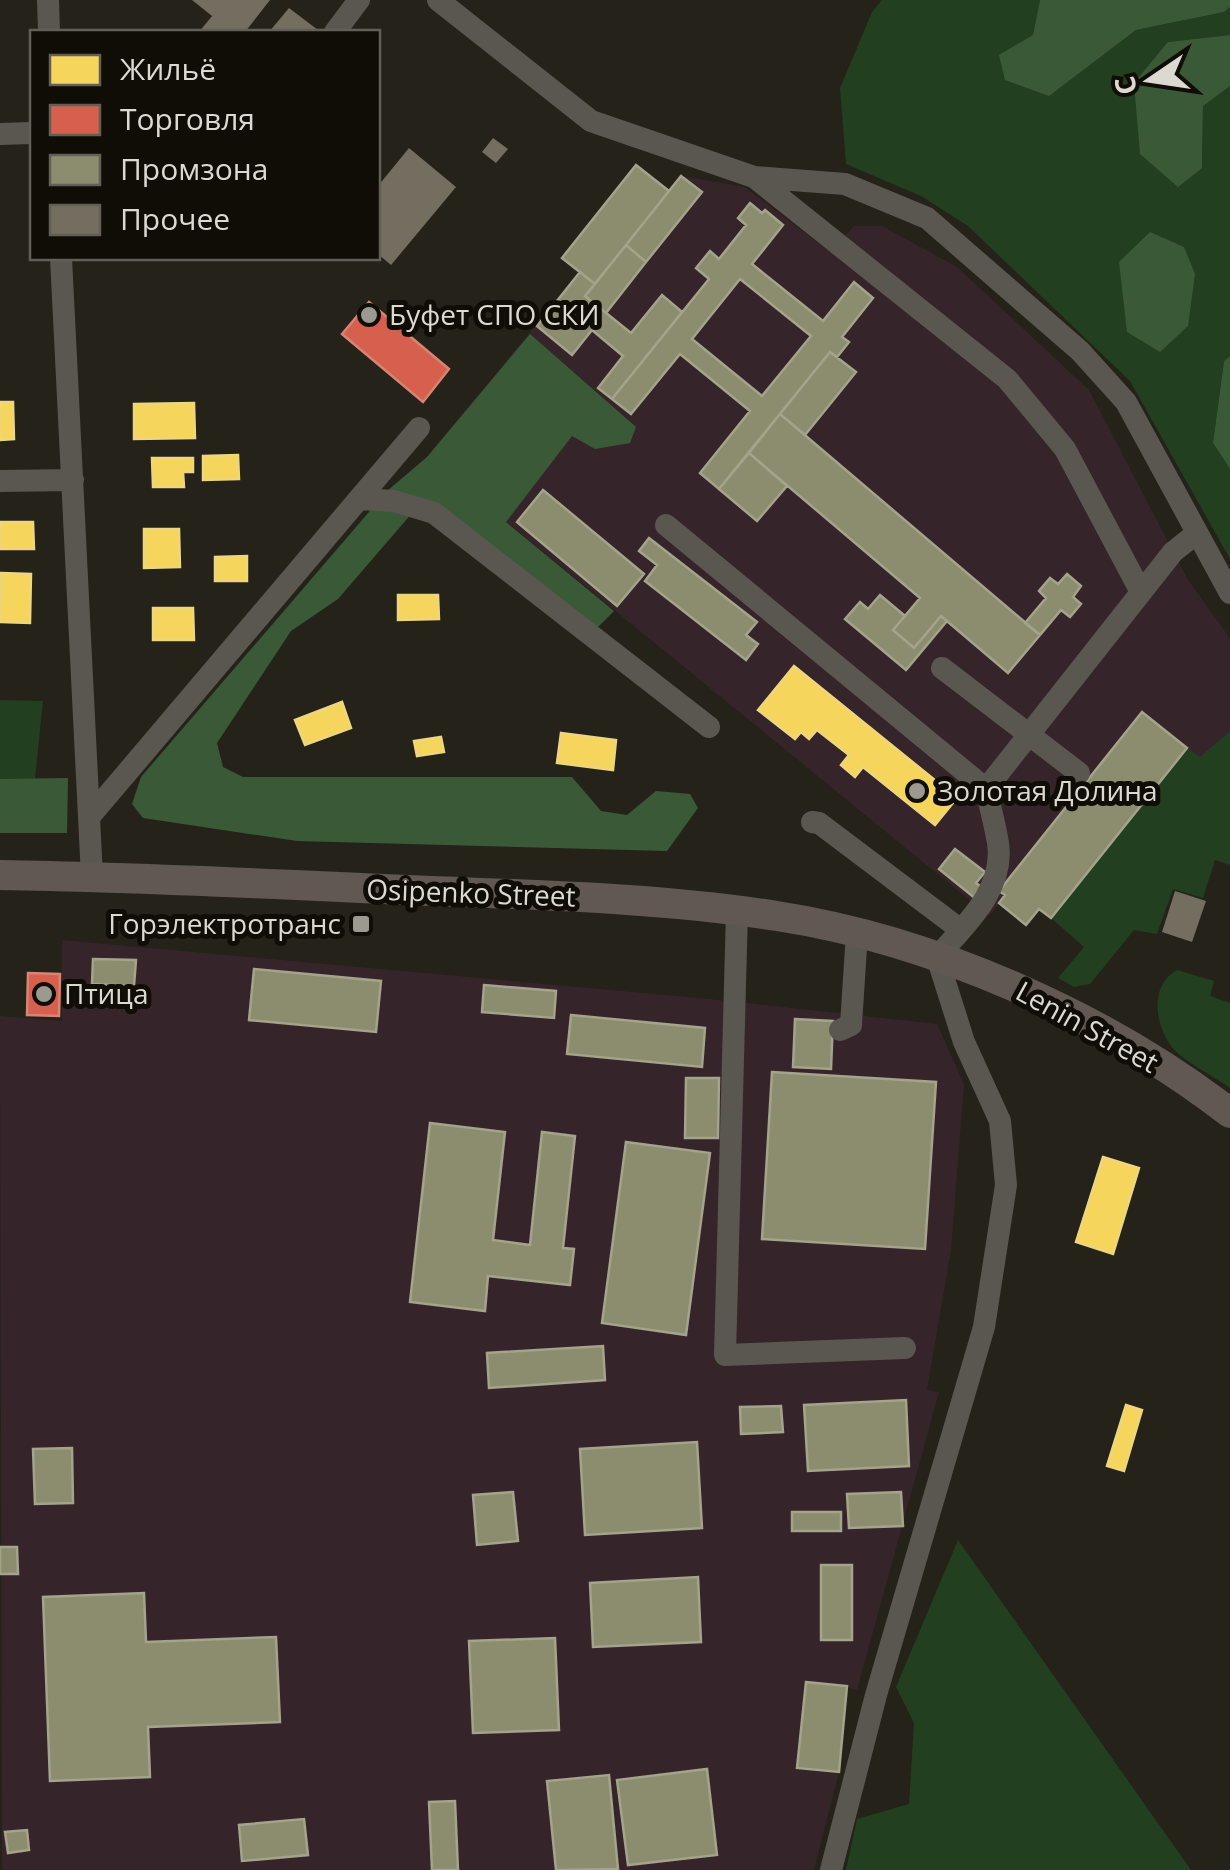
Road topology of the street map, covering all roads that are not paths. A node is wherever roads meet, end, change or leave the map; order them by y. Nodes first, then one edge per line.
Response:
1 (48, 0) edge
2 (359, 0) edge
3 (438, 0) edge
4 (49, 30) edge
5 (336, 30) edge
6 (30, 133) edge
7 (0, 134) edge
8 (754, 177) junction
9 (61, 260) edge
10 (419, 428) dead end
11 (0, 480) edge
12 (73, 480) junction
13 (359, 499) junction
14 (666, 525) dead end
15 (1197, 533) junction
16 (1141, 592) junction
17 (1230, 593) edge
18 (942, 668) dead end
19 (709, 727) dead end
20 (1028, 734) junction
21 (1079, 773) dead end
22 (986, 789) junction
23 (91, 815) junction
24 (812, 822) dead end
25 (0, 875) edge
26 (92, 876) junction
27 (738, 911) junction
28 (961, 930) junction
29 (857, 932) junction
30 (937, 957) junction
31 (840, 1030) dead end
32 (1230, 1112) edge
33 (904, 1348) dead end
34 (831, 1870) edge

1 - 4 street
2 - 5 street
3 - 8 street
6 - 7 street
8 - 15 street
8 - 16 street
9 - 12 street
10 - 13 street
11 - 12 street
12 - 23 street
13 - 19 street
13 - 23 street
14 - 22 street
15 - 16 street
15 - 17 street
16 - 20 street
18 - 20 street
20 - 21 street
20 - 22 street
22 - 28 street
23 - 26 street
24 - 28 street
25 - 26 main road, Osipenko Street
26 - 27 main road, Osipenko Street
27 - 29 main road, Osipenko Street
27 - 33 street
28 - 30 street
29 - 30 main road, Osipenko Street
29 - 31 street
30 - 32 main road, Lenin Street
30 - 34 street

